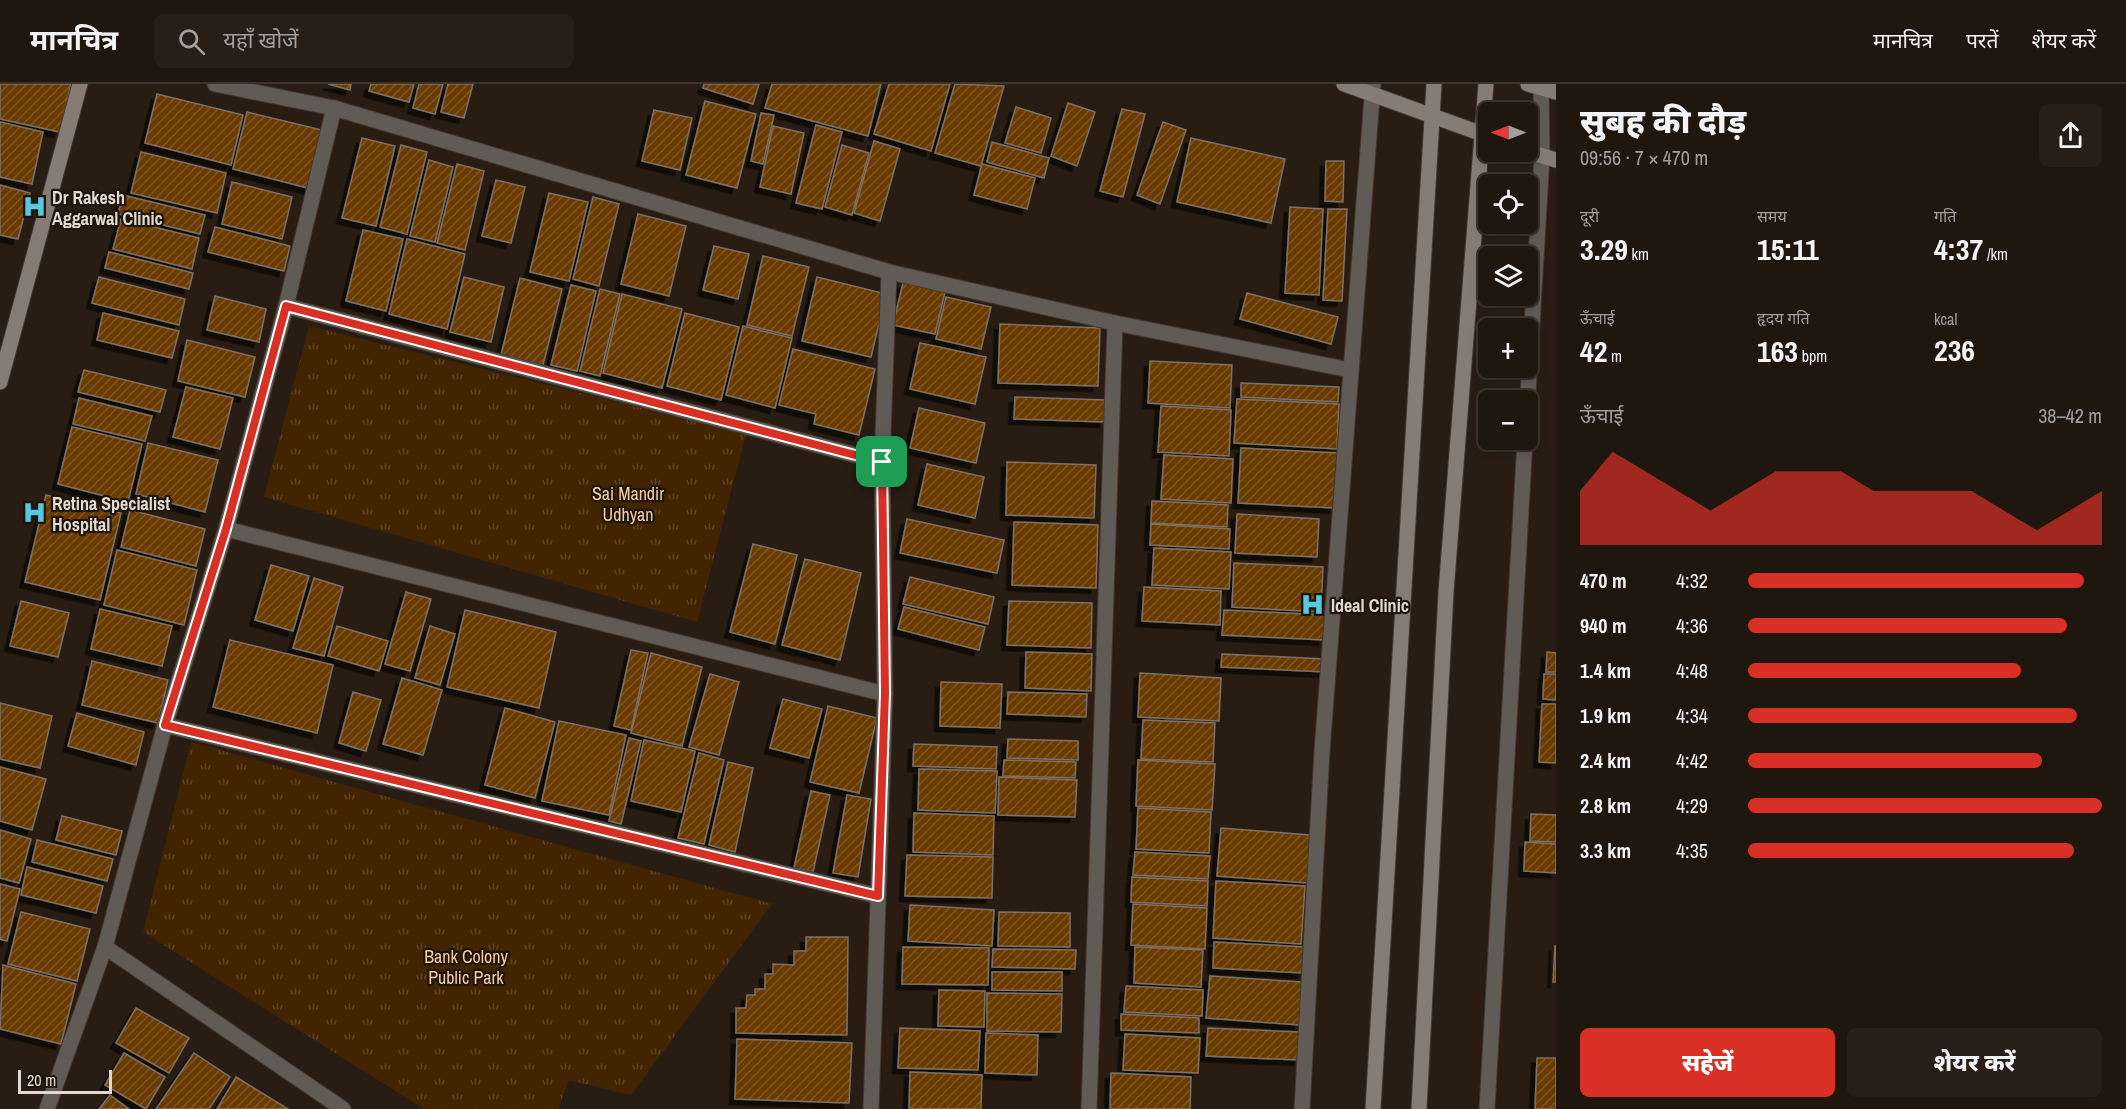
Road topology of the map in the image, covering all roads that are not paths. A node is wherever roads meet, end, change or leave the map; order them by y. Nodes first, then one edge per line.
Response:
1 (80, 84) edge
2 (215, 84) edge
3 (1344, 84) edge
4 (1434, 84) edge
5 (1486, 84) edge
6 (1542, 87) edge
7 (1373, 88) edge
8 (1486, 102) edge
9 (334, 108) junction
10 (1433, 116) junction
11 (1478, 132) edge
12 (1542, 156) edge
13 (1483, 162) edge
14 (889, 272) junction
15 (286, 306) junction
16 (1116, 323) junction
17 (1350, 370) junction
18 (0, 382) edge
19 (1528, 390) edge
20 (1524, 450) edge
21 (882, 462) junction
22 (226, 529) junction
23 (885, 693) junction
24 (165, 725) junction
25 (878, 896) junction
26 (105, 947) junction
27 (47, 1109) edge
28 (343, 1109) edge
29 (871, 1109) edge
30 (1089, 1109) edge
31 (1302, 1109) edge
32 (1373, 1109) edge
33 (1419, 1109) edge
34 (1487, 1109) edge

1 - 18 street
2 - 9 street
3 - 7 street
4 - 10 street
5 - 8 street
6 - 12 street
7 - 10 street
7 - 17 street
9 - 14 street
9 - 15 street
10 - 11 street
10 - 32 street
12 - 19 street
13 - 33 street
14 - 16 street
14 - 21 street
15 - 21 street
15 - 22 street
16 - 17 street
16 - 30 street
17 - 31 street
20 - 34 street
21 - 23 street
22 - 23 street
22 - 24 street
23 - 25 street
24 - 25 street
24 - 26 street
25 - 29 street
26 - 27 street
26 - 28 street

